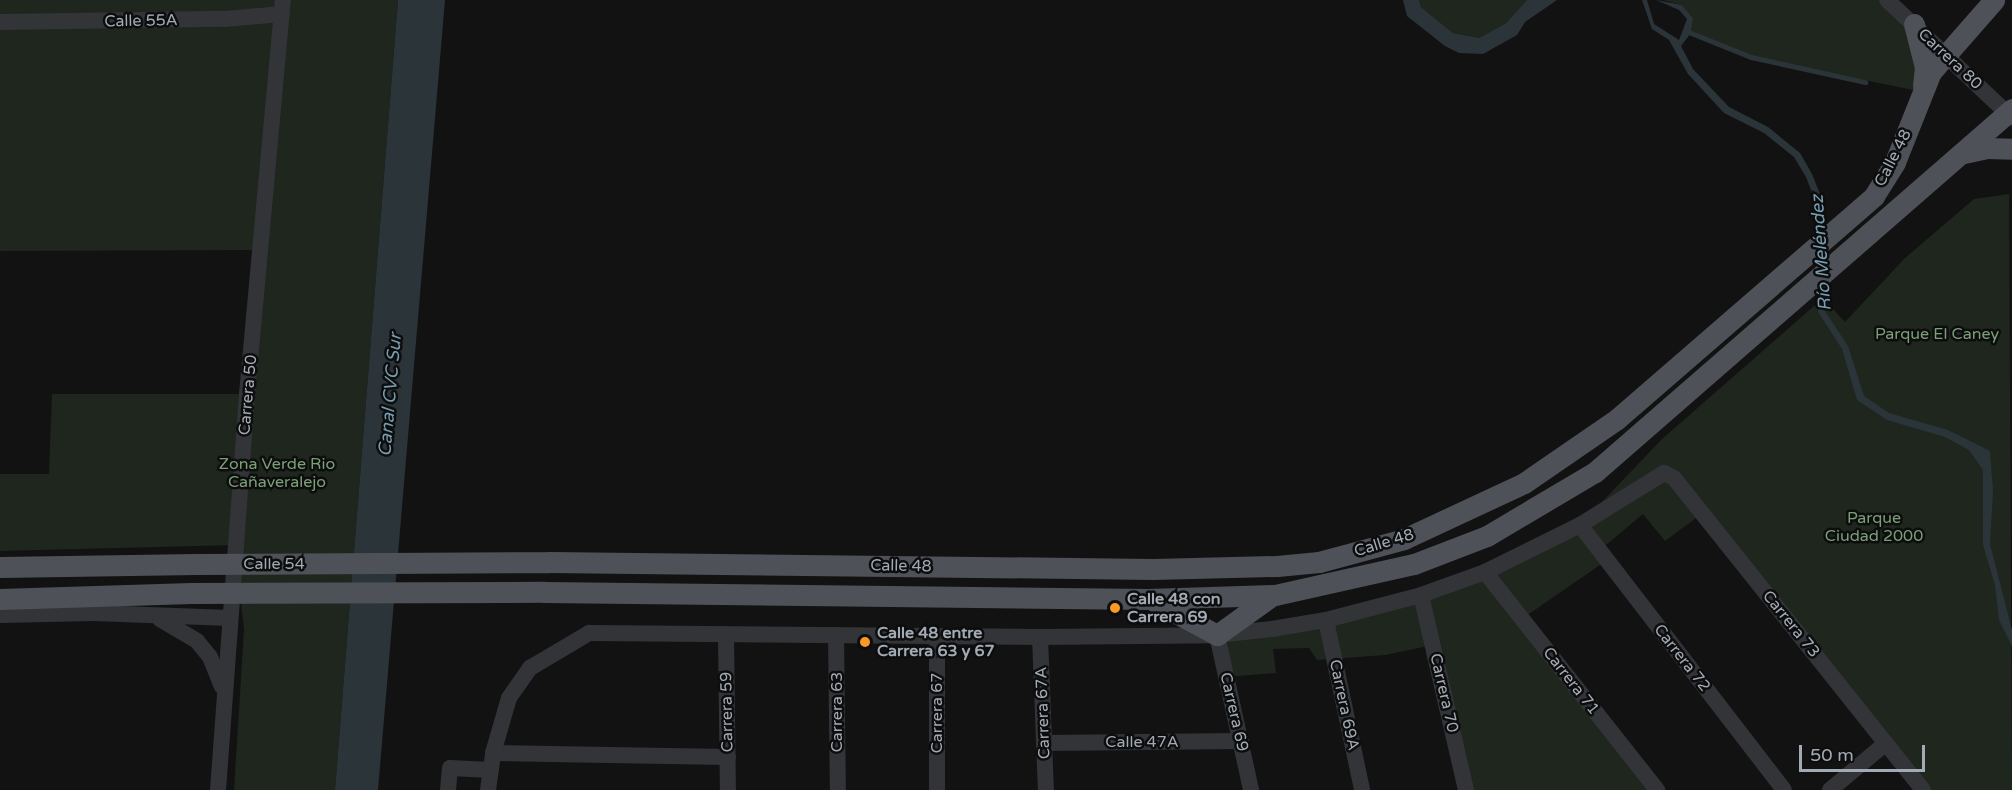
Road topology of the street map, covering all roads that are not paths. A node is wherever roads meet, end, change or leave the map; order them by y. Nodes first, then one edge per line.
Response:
1 (1887, 0) edge
2 (1994, 0) edge
3 (282, 7) edge
4 (0, 22) edge
5 (1914, 24) junction
6 (1944, 53) junction
7 (1923, 92) junction
8 (2010, 113) edge
9 (2012, 150) edge
10 (1960, 155) junction
11 (1580, 525) junction
12 (549, 562) joint
13 (0, 567) edge
14 (1485, 572) junction
15 (544, 592) joint
16 (1275, 595) junction
17 (1421, 595) junction
18 (0, 599) edge
19 (1148, 599) junction
20 (0, 615) edge
21 (146, 615) junction
22 (230, 618) junction
23 (1326, 620) junction
24 (726, 634) junction
25 (837, 635) junction
26 (1217, 635) junction
27 (937, 636) junction
28 (1040, 637) junction
29 (224, 697) junction
30 (1241, 741) junction
31 (1044, 743) junction
32 (1886, 743) junction
33 (493, 753) junction
34 (728, 757) junction
35 (490, 770) junction
36 (218, 790) edge
37 (448, 790) edge
38 (488, 790) edge
39 (728, 790) edge
40 (838, 790) edge
41 (937, 790) edge
42 (1046, 790) edge
43 (1251, 790) edge
44 (1362, 790) edge
45 (1466, 790) edge
46 (1657, 790) edge
47 (1784, 790) edge
48 (1830, 790) edge
49 (1923, 790) edge

1 - 5 street, Carrera 80
2 - 6 main road, Calle 48
3 - 4 street, Calle 55A
3 - 22 street, Carrera 50
5 - 6 street, Carrera 80
5 - 7 main road
6 - 7 main road, Calle 48
6 - 8 street, Carrera 80
7 - 12 main road, Calle 48
8 - 10 main road, Calle 48
9 - 10 main road
10 - 16 main road, Calle 48
11 - 14 street
11 - 32 street, Carrera 73
11 - 47 street, Carrera 72
12 - 13 main road, Calle 54, bridge
14 - 17 street
14 - 46 street, Carrera 71
15 - 18 main road, Calle 54, bridge
15 - 19 main road, Calle 48
16 - 19 main road, Calle 48
16 - 26 main road
17 - 23 street
17 - 45 street, Carrera 70
19 - 26 main road
20 - 21 street
21 - 22 street
21 - 29 street
22 - 29 street, Carrera 50
23 - 26 street
23 - 44 street, Carrera 69A
24 - 25 street
24 - 33 street
24 - 34 street, Carrera 59
25 - 27 street
25 - 40 street, Carrera 63
26 - 28 street
26 - 30 street, Carrera 69
27 - 28 street
27 - 41 street, Carrera 67
28 - 31 street, Carrera 67A
29 - 36 street, Carrera 50
30 - 31 street, Calle 47A
30 - 43 street, Carrera 69
31 - 42 street, Carrera 67A
32 - 48 street
32 - 49 street, Carrera 73
33 - 34 street
33 - 35 street
34 - 39 street, Carrera 59
35 - 37 street
35 - 38 street

